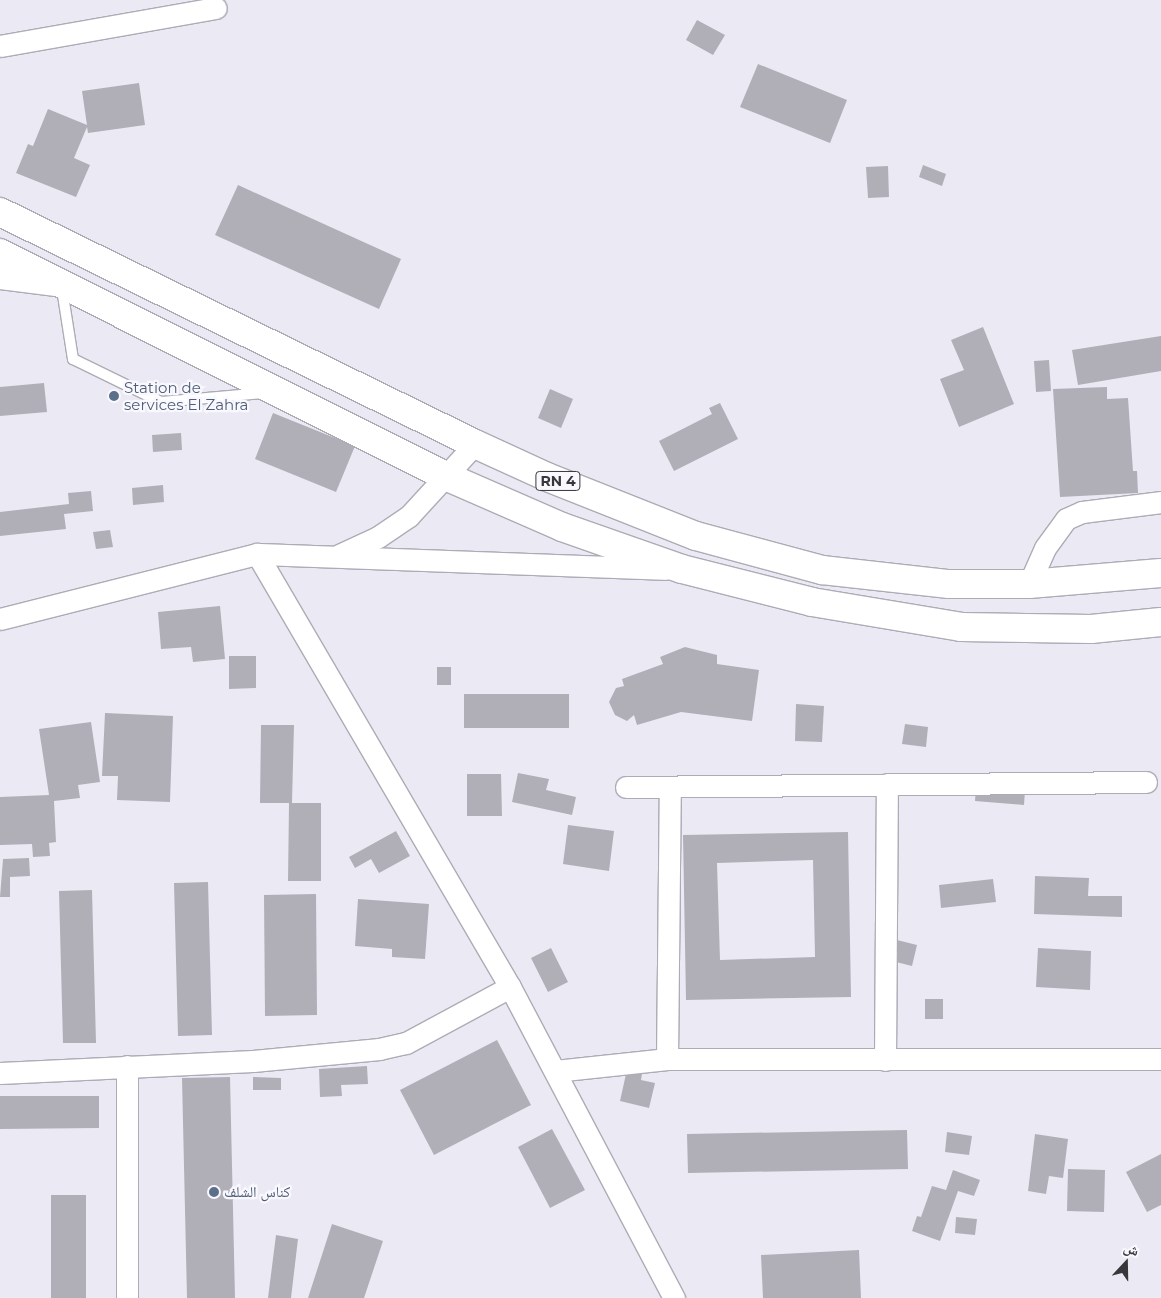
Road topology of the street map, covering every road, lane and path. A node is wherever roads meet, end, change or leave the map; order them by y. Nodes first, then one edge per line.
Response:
1 (216, 8) dead end
2 (0, 46) edge
3 (0, 212) edge
4 (0, 253) edge
5 (0, 278) edge
6 (62, 285) junction
7 (275, 392) junction
8 (475, 444) junction
9 (443, 475) junction
10 (1161, 502) edge
11 (257, 554) junction
12 (337, 556) junction
13 (682, 569) junction
14 (1161, 573) edge
15 (1029, 584) junction
16 (0, 619) edge
17 (1161, 622) edge
18 (1146, 782) dead end
19 (887, 784) junction
20 (626, 787) dead end
21 (670, 788) junction
22 (510, 987) junction
23 (667, 1059) junction
24 (1161, 1059) edge
25 (885, 1060) junction
26 (127, 1066) junction
27 (555, 1071) junction
28 (0, 1073) edge
29 (127, 1298) edge
30 (674, 1298) edge

1 - 2 street
3 - 8 highway, RN 4
4 - 6 highway, RN 4
5 - 6 street
6 - 7 highway, RN 4
6 - 7 lane
7 - 9 highway, RN 4
8 - 9 street
8 - 15 highway, RN 4
9 - 12 street
9 - 13 highway, RN 4
10 - 15 street
11 - 12 street
11 - 16 street
11 - 22 street
12 - 13 street
13 - 17 highway, RN 4
14 - 15 highway, RN 4
18 - 19 street
19 - 21 street
19 - 25 street
20 - 21 street
21 - 23 street
22 - 26 street
22 - 27 street
23 - 25 street
23 - 27 street
24 - 25 street
26 - 28 street
26 - 29 street
27 - 30 street

